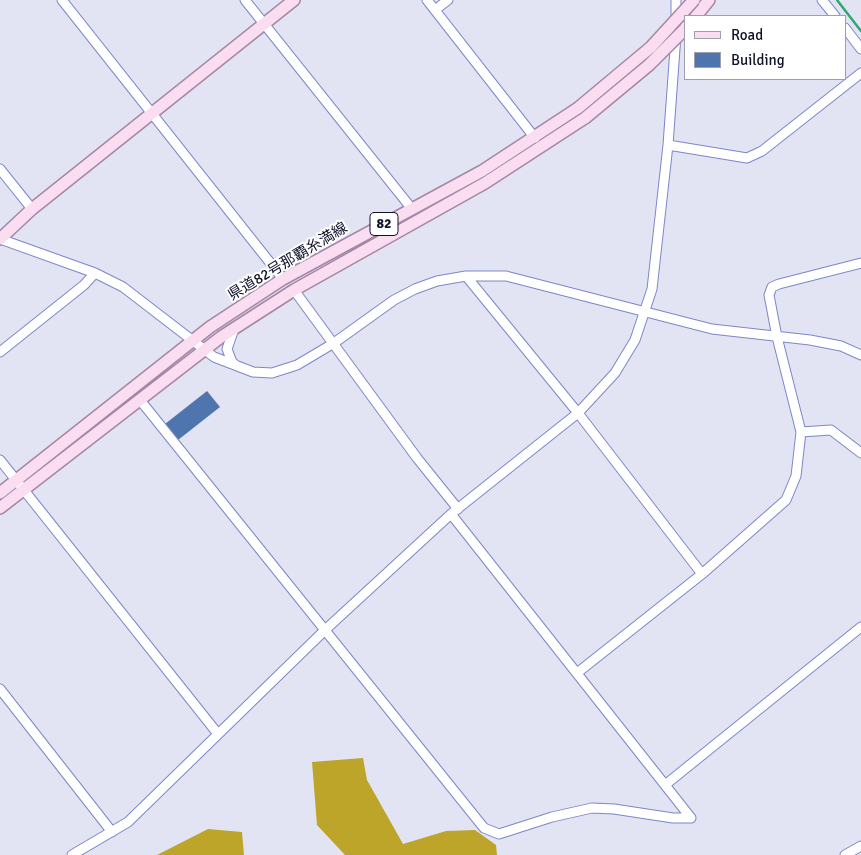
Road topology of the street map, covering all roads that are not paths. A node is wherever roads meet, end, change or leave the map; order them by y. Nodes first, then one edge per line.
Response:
1 (62, 0) edge
2 (245, 0) edge
3 (294, 0) edge
4 (427, 0) edge
5 (448, 0) edge
6 (676, 0) edge
7 (694, 0) edge
8 (709, 0) edge
9 (822, 0) edge
10 (435, 10) junction
11 (697, 15) edge
12 (834, 15) edge
13 (264, 24) junction
14 (846, 29) edge
15 (684, 30) edge
16 (861, 49) edge
17 (861, 73) edge
18 (152, 114) junction
19 (535, 138) junction
20 (668, 145) junction
21 (0, 169) edge
22 (32, 209) junction
23 (412, 209) junction
24 (0, 239) edge
25 (861, 263) edge
26 (95, 272) junction
27 (466, 276) junction
28 (283, 279) junction
29 (294, 290) junction
30 (646, 312) junction
31 (234, 329) junction
32 (776, 337) junction
33 (192, 341) junction
34 (334, 343) junction
35 (203, 350) junction
36 (0, 351) edge
37 (861, 354) edge
38 (243, 370) junction
39 (140, 400) junction
40 (578, 413) junction
41 (801, 432) junction
42 (861, 454) edge
43 (0, 460) edge
44 (19, 485) junction
45 (0, 493) edge
46 (0, 508) edge
47 (455, 512) junction
48 (702, 574) junction
49 (861, 627) edge
50 (325, 630) junction
51 (577, 673) junction
52 (0, 689) edge
53 (3, 699) edge
54 (218, 734) junction
55 (664, 785) junction
56 (112, 832) junction
57 (861, 846) edge
58 (72, 855) edge
59 (845, 855) edge

1 - 18 street
2 - 13 street
3 - 13 main road
4 - 10 street
5 - 10 street
6 - 20 street
7 - 19 main road, 県道82号那覇糸満線 / 82, bridge
8 - 11 main road
9 - 12 street
10 - 19 street
13 - 18 main road
13 - 23 street
14 - 16 street
15 - 29 main road, 県道82号那覇糸満線 / 82, bridge
17 - 20 street
18 - 22 main road
18 - 28 street
19 - 23 main road, 県道82号那覇糸満線 / 82
20 - 30 street
21 - 22 street
22 - 24 main road
23 - 28 main road, 県道82号那覇糸満線 / 82
24 - 26 street
25 - 32 street
26 - 33 street
26 - 36 street
27 - 30 street
27 - 34 street
27 - 40 street
28 - 33 main road, 県道82号那覇糸満線 / 82
29 - 31 main road, 県道82号那覇糸満線 / 82
29 - 34 street
30 - 32 street
30 - 40 street
31 - 35 main road, 県道82号那覇糸満線 / 82
31 - 38 street
32 - 37 street
32 - 41 street
33 - 35 street
33 - 44 main road, 県道82号那覇糸満線 / 82
34 - 38 street
34 - 47 street
35 - 38 street
35 - 39 main road, 県道82号那覇糸満線 / 82
39 - 44 main road, 県道82号那覇糸満線 / 82
39 - 50 street
40 - 47 street
40 - 48 street
41 - 42 street
41 - 48 street
43 - 44 street
44 - 45 main road, 県道82号那覇糸満線 / 82
44 - 46 main road, 県道82号那覇糸満線 / 82
44 - 54 street
47 - 50 street
47 - 51 street
48 - 51 street
49 - 55 street
50 - 54 street
50 - 55 street
51 - 55 street
52 - 53 street
53 - 56 street
54 - 56 street
56 - 58 street
57 - 59 street

